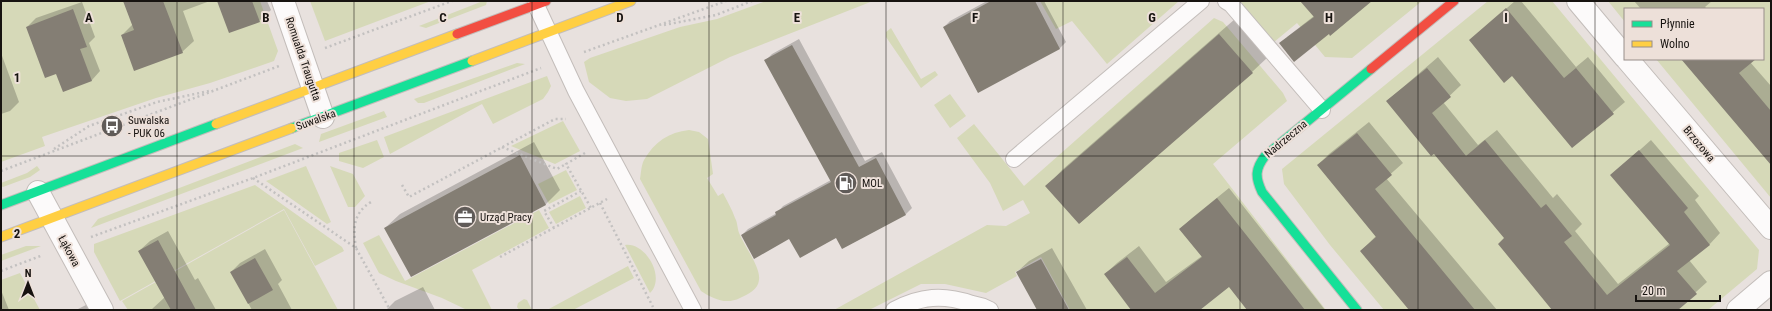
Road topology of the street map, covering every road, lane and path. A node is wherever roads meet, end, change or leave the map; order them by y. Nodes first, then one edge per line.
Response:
1 (283, 1) edge
2 (452, 1) edge
3 (631, 1) edge
4 (726, 1) edge
5 (752, 1) edge
6 (1201, 1) edge
7 (1226, 1) edge
8 (1454, 1) edge
9 (1578, 1) edge
10 (541, 3) edge
11 (656, 27) junction
12 (549, 32) junction
13 (322, 50) dead end
14 (1624, 56) edge
15 (562, 60) junction
16 (1628, 60) edge
17 (280, 66) dead end
18 (313, 87) junction
19 (217, 89) junction
20 (1322, 110) junction
21 (323, 117) junction
22 (568, 120) dead end
23 (582, 146) dead end
24 (502, 147) junction
25 (48, 152) junction
26 (1014, 159) dead end
27 (566, 164) junction
28 (1, 170) edge
29 (253, 178) junction
30 (402, 185) dead end
31 (581, 191) junction
32 (38, 192) junction
33 (613, 196) dead end
34 (371, 202) dead end
35 (600, 203) junction
36 (1, 206) edge
37 (591, 208) junction
38 (52, 218) junction
39 (554, 228) junction
40 (1771, 228) edge
41 (1, 237) edge
42 (86, 239) dead end
43 (356, 248) junction
44 (44, 255) dead end
45 (500, 257) dead end
46 (1, 271) edge
47 (1771, 282) edge
48 (653, 307) dead end
49 (389, 308) dead end
50 (102, 310) edge
51 (694, 310) edge
52 (894, 310) edge
53 (990, 310) edge
54 (1357, 310) edge
55 (1738, 310) edge

1 - 18 street, Romualda Traugutta
2 - 13 path
3 - 12 street, Suwalska
4 - 11 path
5 - 11 path
6 - 26 lane
7 - 20 lane
8 - 20 street, Nadrzeczna
9 - 14 street, Brzozowa
10 - 12 lane
10 - 18 street
11 - 15 path
12 - 15 lane
12 - 21 street, Suwalska
15 - 29 path
15 - 51 lane
16 - 40 street, Brzozowa
17 - 19 path
18 - 21 street, Romualda Traugutta
18 - 32 street
19 - 25 path
19 - 25 path
20 - 54 street, Nadrzeczna
21 - 38 street, Suwalska
22 - 24 path
23 - 27 path
24 - 27 path
24 - 30 path
25 - 28 path
27 - 31 path
29 - 42 path
29 - 43 path
31 - 37 path
31 - 39 path
32 - 36 street
32 - 38 street, Łąkowa
33 - 35 path
34 - 43 path
35 - 37 path
35 - 48 path
37 - 39 path
38 - 41 street, Suwalska
38 - 50 street, Łąkowa
39 - 45 path
43 - 49 path
44 - 46 path
47 - 55 street
52 - 53 lane

